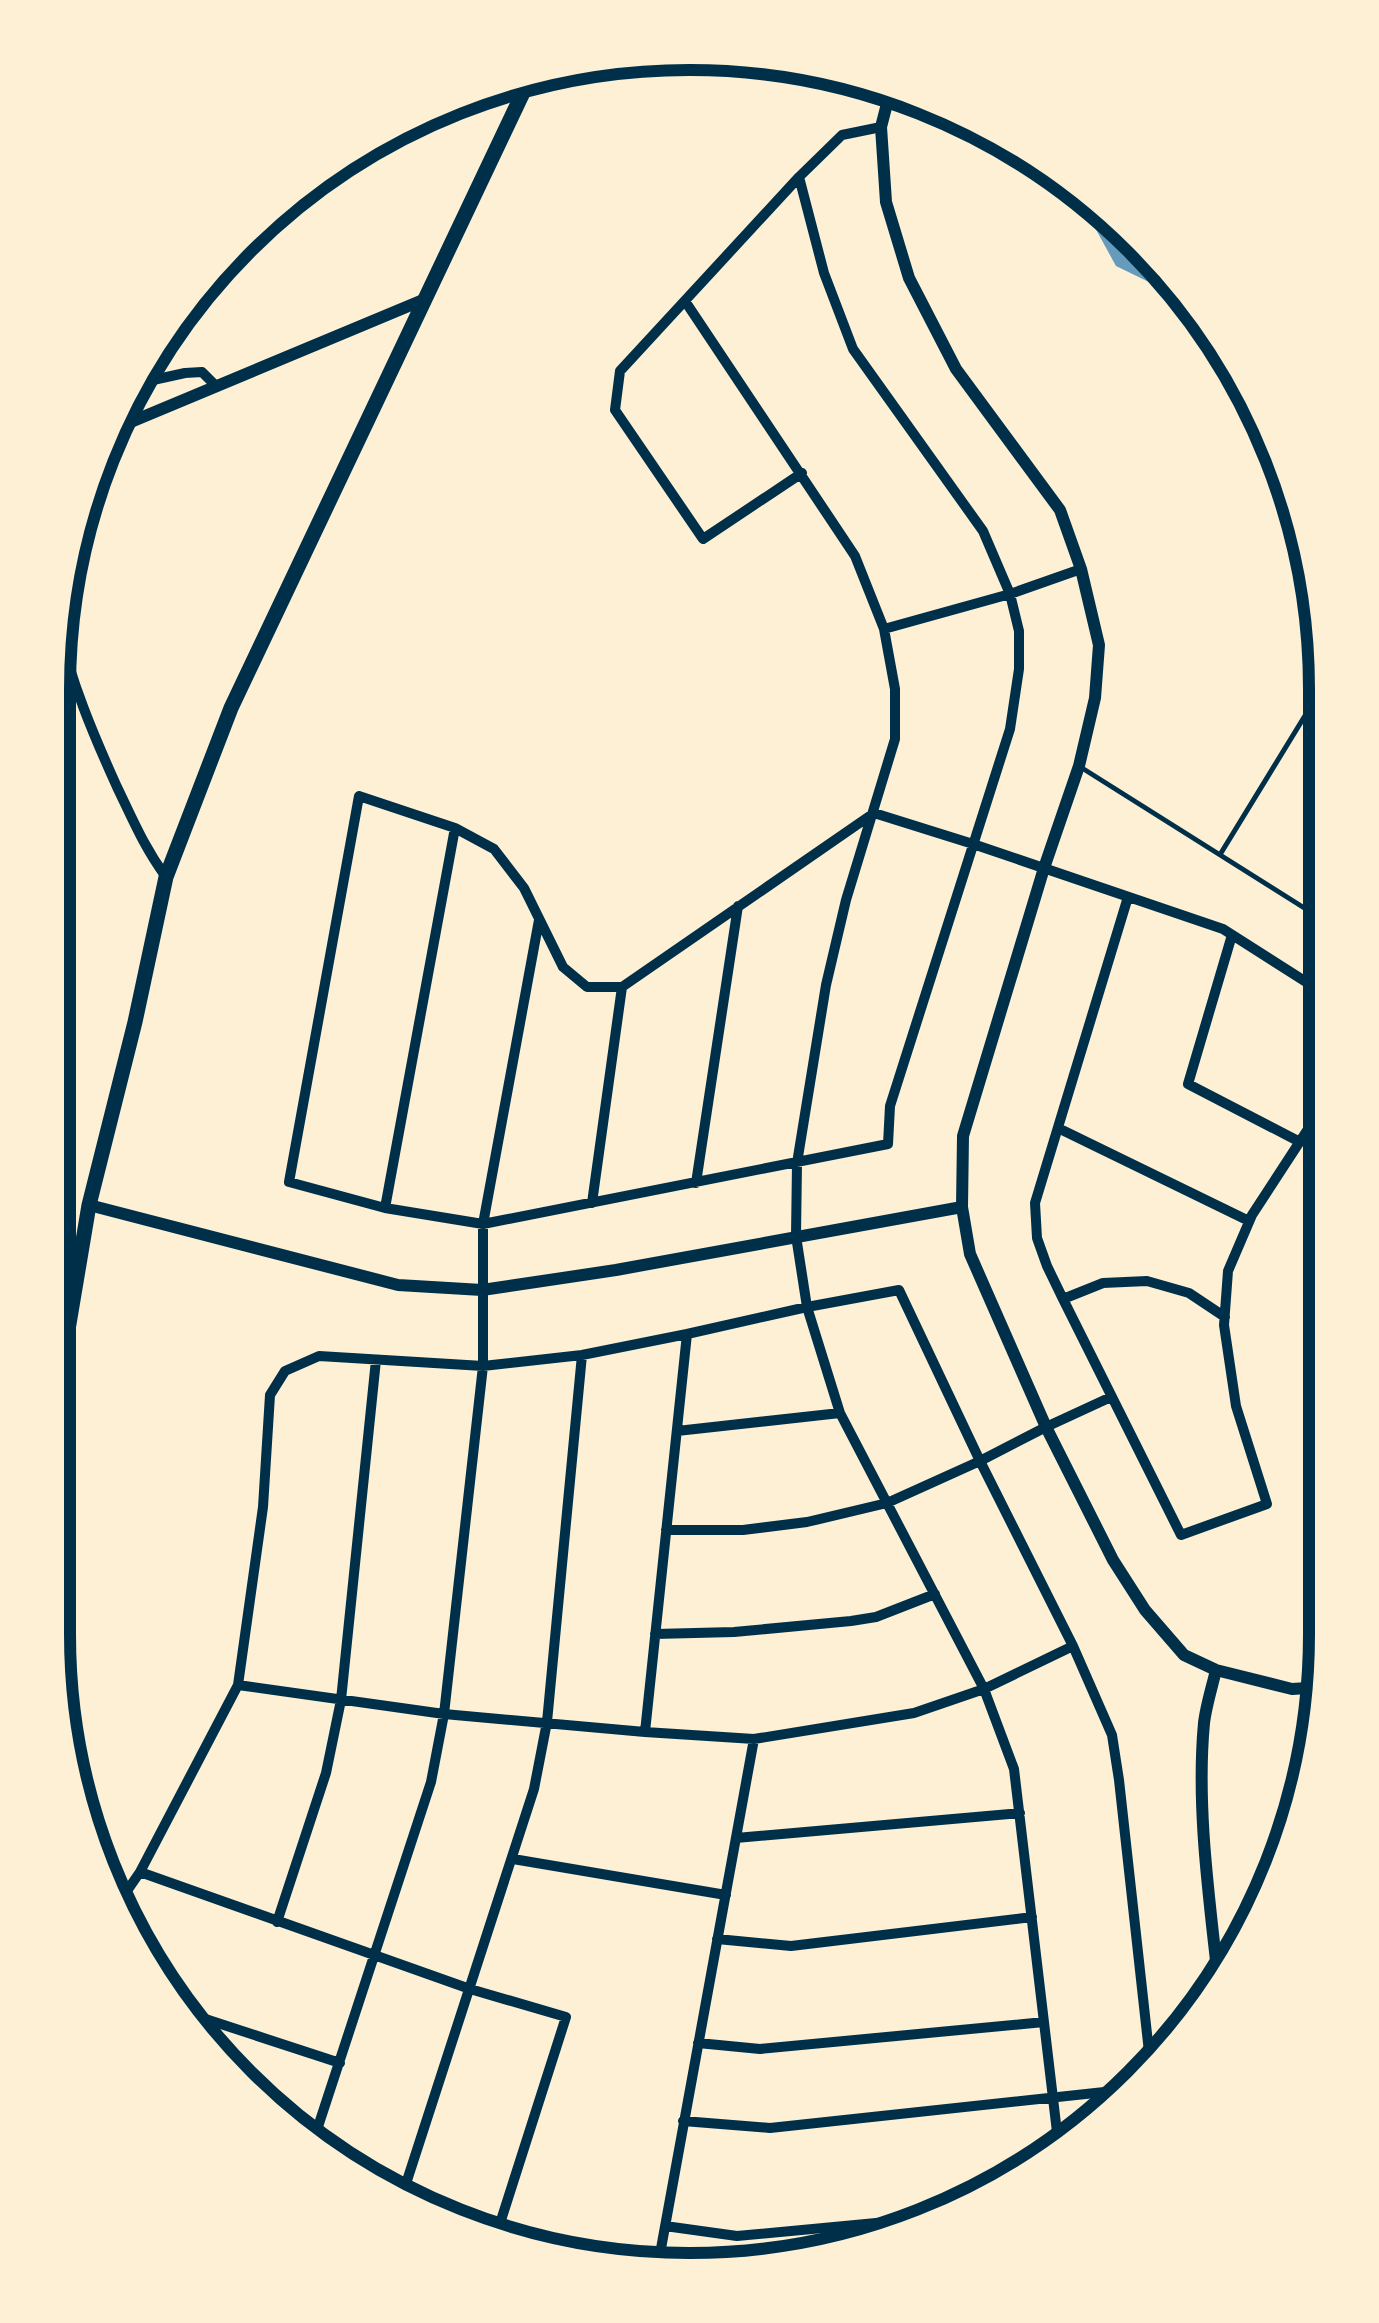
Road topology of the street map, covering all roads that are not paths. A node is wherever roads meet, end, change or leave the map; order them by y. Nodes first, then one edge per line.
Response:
1 (523, 93) edge
2 (887, 102) edge
3 (881, 126) junction
4 (799, 177) junction
5 (424, 300) junction
6 (685, 300) junction
7 (153, 380) edge
8 (216, 386) junction
9 (131, 422) edge
10 (802, 474) junction
11 (1081, 569) junction
12 (1010, 594) junction
13 (884, 629) junction
14 (70, 672) edge
15 (1309, 710) edge
16 (1080, 766) junction
17 (874, 813) junction
18 (454, 828) junction
19 (973, 844) junction
20 (1221, 854) junction
21 (1044, 868) junction
22 (166, 877) junction
23 (1128, 897) junction
24 (738, 906) junction
25 (1309, 911) edge
26 (539, 919) junction
27 (1232, 935) junction
28 (1309, 984) edge
29 (622, 987) junction
30 (1058, 1128) junction
31 (1309, 1128) edge
32 (1300, 1142) junction
33 (797, 1163) junction
34 (696, 1183) junction
35 (592, 1203) junction
36 (89, 1204) junction
37 (962, 1207) junction
38 (385, 1208) junction
39 (1249, 1222) junction
40 (483, 1224) junction
41 (796, 1236) junction
42 (482, 1290) junction
43 (1062, 1298) junction
44 (807, 1307) junction
45 (1225, 1317) junction
46 (70, 1324) edge
47 (687, 1334) junction
48 (582, 1355) junction
49 (376, 1360) junction
50 (483, 1366) junction
51 (1110, 1397) junction
52 (840, 1413) junction
53 (1046, 1427) junction
54 (676, 1432) junction
55 (980, 1461) junction
56 (886, 1503) junction
57 (666, 1530) junction
58 (935, 1594) junction
59 (655, 1634) junction
60 (1072, 1646) junction
61 (1216, 1670) junction
62 (238, 1685) junction
63 (1307, 1688) edge
64 (984, 1689) junction
65 (341, 1700) junction
66 (444, 1714) junction
67 (547, 1722) junction
68 (645, 1732) junction
69 (754, 1739) junction
70 (1020, 1812) junction
71 (736, 1838) junction
72 (513, 1859) junction
73 (140, 1872) junction
74 (127, 1891) edge
75 (726, 1895) junction
76 (1032, 1917) junction
77 (277, 1922) junction
78 (717, 1939) junction
79 (376, 1954) junction
80 (1216, 1959) edge
81 (470, 1989) junction
82 (205, 2019) edge
83 (1044, 2022) junction
84 (698, 2043) junction
85 (1149, 2049) edge
86 (340, 2064) junction
87 (1106, 2092) edge
88 (1052, 2097) junction
89 (683, 2121) junction
90 (318, 2129) edge
91 (1057, 2132) edge
92 (406, 2184) edge
93 (500, 2223) edge
94 (881, 2223) edge
95 (665, 2226) junction
96 (660, 2252) edge

1 - 5 main road
2 - 3 street
3 - 4 street
3 - 11 street
4 - 6 street
4 - 12 street
5 - 8 street
5 - 22 main road
6 - 10 street
6 - 10 street
7 - 8 street
8 - 9 street
10 - 13 street
11 - 12 street
11 - 16 street
12 - 13 street
12 - 19 street
13 - 17 street
14 - 22 street
15 - 20 lane
16 - 20 lane
16 - 21 street
17 - 19 street
17 - 24 street
17 - 33 street
18 - 26 street
18 - 38 street
18 - 38 street
19 - 21 street
19 - 33 street
20 - 25 lane
21 - 23 street
21 - 37 street
22 - 36 main road
23 - 27 street
23 - 30 street
24 - 29 street
24 - 34 street
26 - 29 street
26 - 40 street
27 - 28 street
27 - 32 street
29 - 35 street
30 - 39 street
30 - 43 street
31 - 32 street
32 - 39 street
33 - 34 street
33 - 41 street
34 - 35 street
35 - 40 street
36 - 42 street
36 - 46 main road
37 - 41 street
37 - 53 street
38 - 40 street
39 - 45 street
40 - 42 street
41 - 42 street
41 - 44 street
42 - 50 street
43 - 45 street
43 - 51 street
44 - 47 street
44 - 52 street
44 - 55 street
45 - 51 street
47 - 48 street
47 - 54 street
48 - 50 street
48 - 67 street
49 - 50 street
49 - 62 street
49 - 65 street
50 - 66 street
51 - 53 street
52 - 54 street
52 - 56 street
53 - 55 street
53 - 61 street
54 - 57 street
55 - 56 street
55 - 60 street
56 - 57 street
56 - 58 street
57 - 59 street
58 - 59 street
58 - 64 street
59 - 68 street
60 - 64 street
60 - 85 street
61 - 63 street
61 - 80 street
62 - 65 street
62 - 73 street
64 - 69 street
64 - 70 street
65 - 66 street
65 - 77 street
66 - 67 street
66 - 79 street
67 - 68 street
67 - 72 street
68 - 69 street
69 - 71 street
70 - 71 street
70 - 76 street
71 - 75 street
72 - 75 street
72 - 81 street
73 - 74 street
73 - 77 street
75 - 78 street
76 - 78 street
76 - 83 street
77 - 79 street
78 - 84 street
79 - 81 street
79 - 86 street
81 - 92 street
81 - 93 street
82 - 86 street
83 - 84 street
83 - 88 street
84 - 89 street
86 - 90 street
87 - 88 street
88 - 89 street
88 - 91 street
89 - 95 street
94 - 95 street
95 - 96 street

